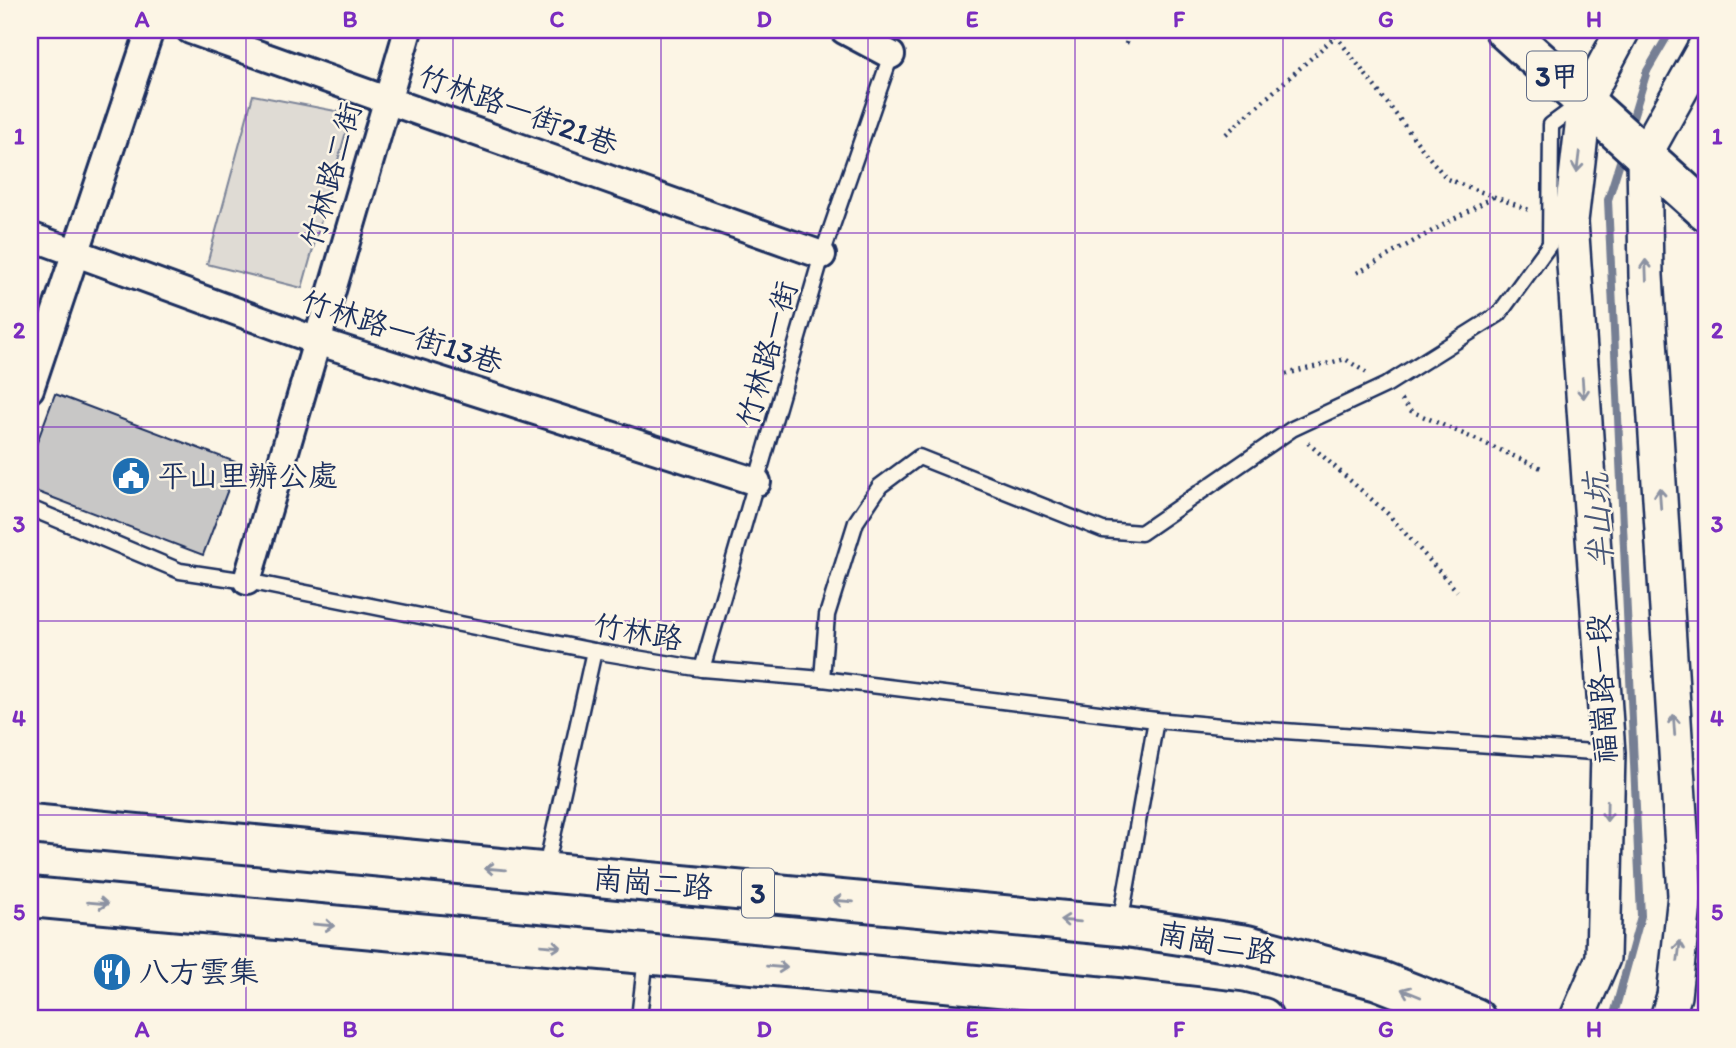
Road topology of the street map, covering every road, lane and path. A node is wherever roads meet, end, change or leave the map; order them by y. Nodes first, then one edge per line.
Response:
1 (150, 30) edge
2 (190, 30) edge
3 (408, 30) edge
4 (844, 30) edge
5 (1129, 30) edge
6 (1340, 30) edge
7 (1505, 30) edge
8 (1623, 30) edge
9 (1336, 36) junction
10 (1126, 44) dead end
11 (1706, 45) edge
12 (891, 55) joint
13 (388, 99) junction
14 (1616, 130) junction
15 (1226, 134) dead end
16 (1494, 197) junction
17 (1706, 211) edge
18 (1550, 219) junction
19 (30, 236) edge
20 (76, 253) junction
21 (822, 255) junction
22 (1357, 274) dead end
23 (317, 341) junction
24 (1286, 374) dead end
25 (1386, 385) junction
26 (30, 388) edge
27 (1292, 429) junction
28 (1541, 468) dead end
29 (757, 482) junction
30 (30, 508) edge
31 (247, 581) junction
32 (1457, 591) dead end
33 (594, 651) junction
34 (702, 669) junction
35 (822, 679) junction
36 (1156, 720) junction
37 (1608, 753) junction
38 (30, 824) edge
39 (545, 873) junction
40 (30, 897) edge
41 (1120, 926) junction
42 (646, 955) junction
43 (1116, 1008) edge
44 (639, 1018) edge
45 (1263, 1018) edge
46 (1475, 1018) edge
47 (1577, 1018) edge
48 (1667, 1018) edge

1 - 20 street
2 - 13 street, 竹林路一街21巷
3 - 13 street, 竹林路二街
4 - 12 street
5 - 10 path
6 - 9 path
7 - 14 main road, 3甲
8 - 14 street, 福崗路一段
9 - 15 path
9 - 16 path
11 - 14 street, 福崗路一段
12 - 21 lane, 竹林路一街
13 - 21 street, 竹林路一街21巷
13 - 23 street, 竹林路二街
14 - 17 main road, 3甲
14 - 18 lane
14 -> 37 street, 福崗路一段
48 -> 14 street, 福崗路一段
16 - 18 path
16 - 22 path
18 - 25 lane
19 - 20 street, 竹林路一街13巷
20 - 23 street, 竹林路一街13巷
20 - 26 street
21 - 29 lane, 竹林路一街
23 - 29 street, 竹林路一街13巷
23 - 31 street, 竹林路二街
24 - 25 path
25 - 27 lane
25 - 28 path
27 - 32 path
27 - 35 lane
29 - 34 lane, 竹林路一街
30 - 31 lane, 竹林路
31 - 33 lane, 竹林路
33 - 34 lane, 竹林路
33 - 39 lane
34 - 35 lane, 竹林路
35 - 36 lane, 竹林路
36 - 37 lane, 竹林路
36 - 41 lane
37 -> 47 street, 福崗路一段
39 -> 38 main road, 南崗二路 / 3
41 -> 39 main road, 南崗二路 / 3
40 -> 42 main road
46 -> 41 main road, 南崗二路 / 3
42 -> 43 main road
42 - 44 lane
43 - 45 main road

